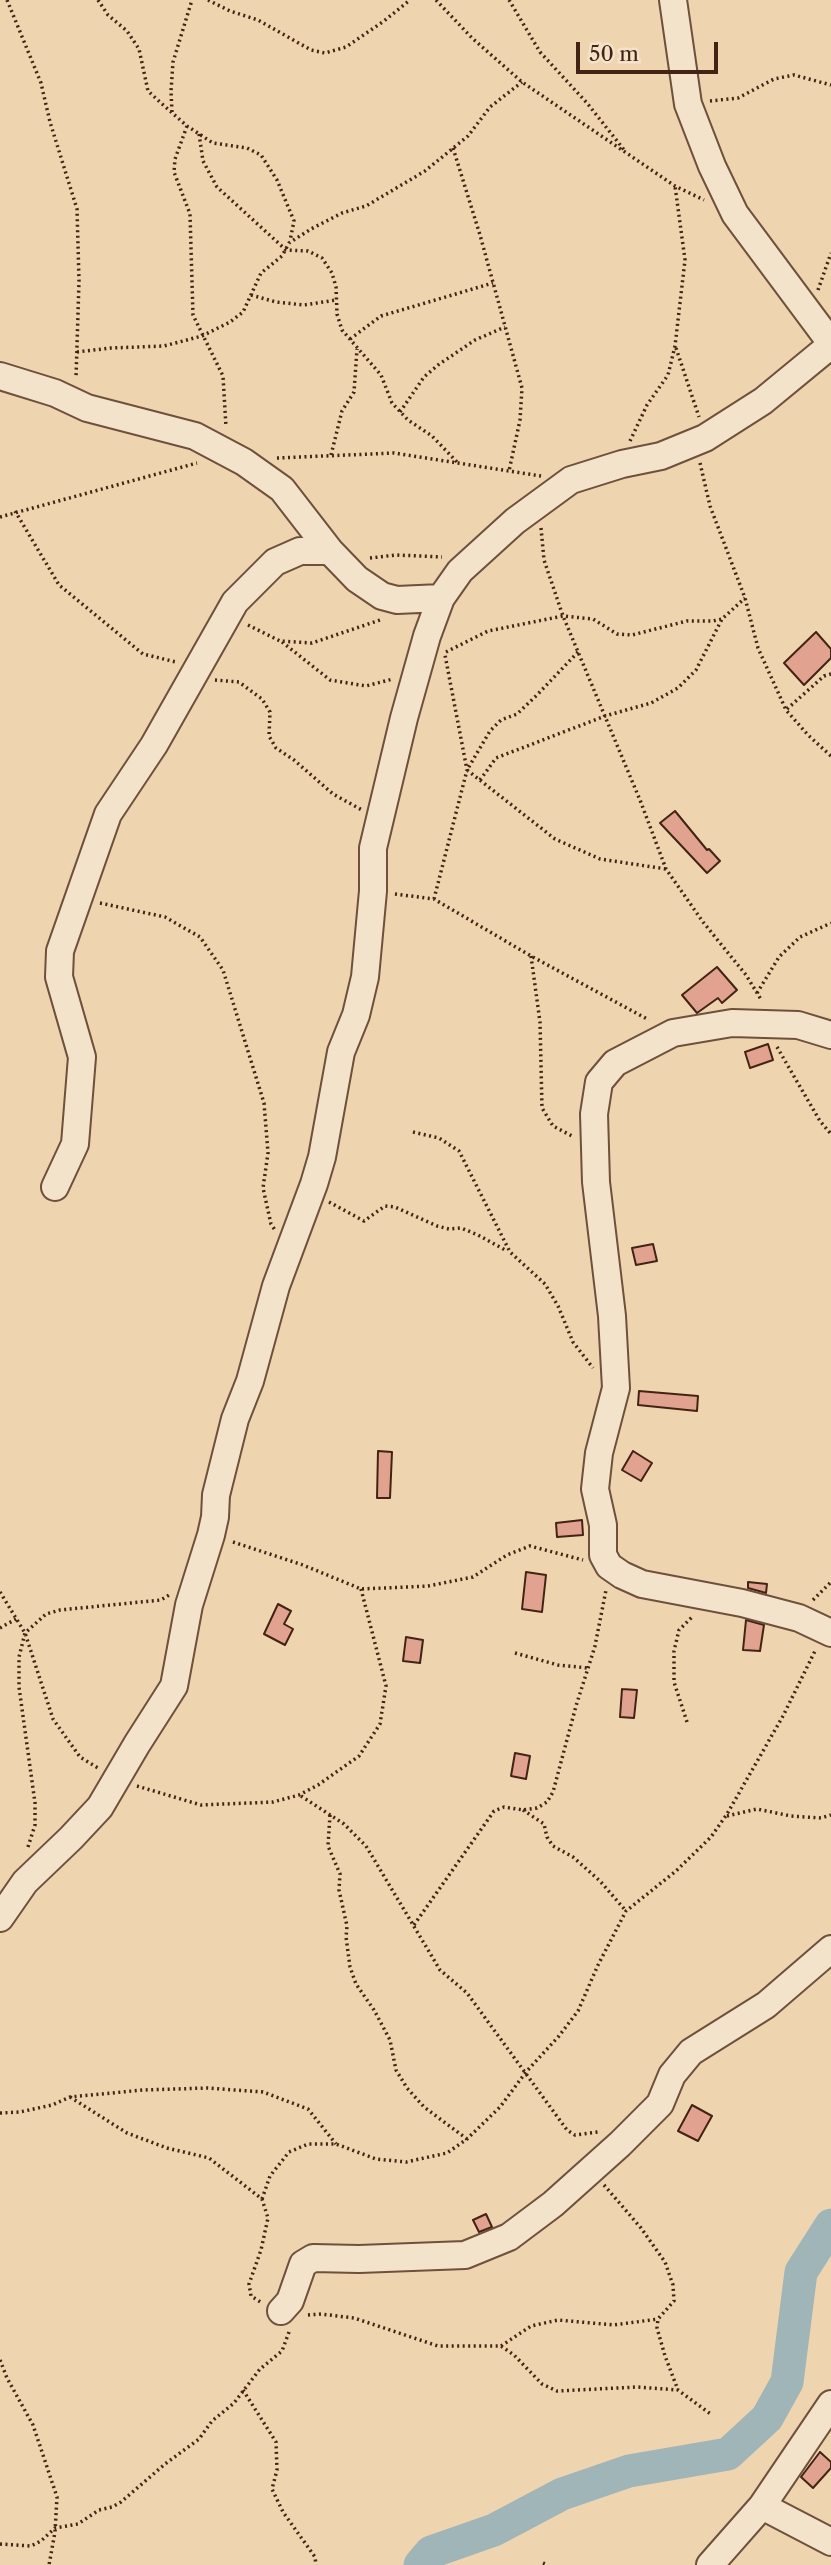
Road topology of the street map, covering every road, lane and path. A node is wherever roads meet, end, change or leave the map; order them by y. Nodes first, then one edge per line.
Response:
1 (7, 0) edge
2 (98, 0) edge
3 (192, 0) edge
4 (208, 0) edge
5 (410, 0) edge
6 (436, 0) edge
7 (509, 0) edge
8 (673, 0) edge
9 (522, 82) junction
10 (831, 85) edge
11 (688, 104) junction
12 (172, 112) junction
13 (187, 126) junction
14 (199, 134) junction
15 (453, 148) junction
16 (629, 156) junction
17 (675, 186) junction
18 (735, 214) junction
19 (289, 243) junction
20 (286, 250) junction
21 (831, 253) edge
22 (493, 283) junction
23 (251, 296) junction
24 (337, 300) junction
25 (810, 314) junction
26 (505, 327) junction
27 (202, 335) junction
28 (350, 339) junction
29 (831, 344) edge
30 (675, 346) junction
31 (358, 347) junction
32 (76, 352) junction
33 (0, 376) edge
34 (75, 402) junction
35 (400, 412) junction
36 (700, 440) junction
37 (331, 455) junction
38 (235, 457) junction
39 (458, 463) junction
40 (622, 464) junction
41 (509, 471) junction
42 (570, 480) junction
43 (539, 503) junction
44 (15, 511) junction
45 (0, 517) edge
46 (482, 551) junction
47 (335, 557) junction
48 (745, 598) junction
49 (235, 602) junction
50 (438, 606) junction
51 (563, 617) junction
52 (386, 618) dead end
53 (722, 619) junction
54 (280, 641) junction
55 (578, 652) junction
56 (445, 653) junction
57 (197, 668) junction
58 (417, 673) junction
59 (831, 674) edge
60 (786, 710) junction
61 (605, 716) junction
62 (831, 745) edge
63 (824, 751) junction
64 (831, 756) edge
65 (467, 770) junction
66 (480, 780) junction
67 (380, 816) junction
68 (666, 869) junction
69 (373, 891) junction
70 (77, 899) junction
71 (435, 899) junction
72 (831, 923) edge
73 (531, 956) junction
74 (757, 993) junction
75 (770, 1024) junction
76 (673, 1033) junction
77 (831, 1035) edge
78 (413, 1132) dead end
79 (831, 1134) edge
80 (595, 1149) junction
81 (314, 1184) junction
82 (55, 1187) dead end
83 (288, 1249) junction
84 (510, 1252) junction
85 (613, 1399) junction
86 (211, 1535) junction
87 (608, 1566) junction
88 (198, 1577) junction
89 (361, 1589) junction
90 (0, 1592) edge
91 (721, 1598) junction
92 (16, 1619) junction
93 (0, 1628) edge
94 (828, 1632) edge
95 (25, 1633) junction
96 (515, 1653) dead end
97 (588, 1668) junction
98 (687, 1722) dead end
99 (116, 1779) junction
100 (299, 1795) junction
101 (523, 1810) junction
102 (330, 1815) junction
103 (831, 1815) edge
104 (725, 1817) junction
105 (25, 1882) junction
106 (626, 1911) junction
107 (0, 1918) edge
108 (414, 1925) junction
109 (831, 1949) edge
110 (526, 2072) junction
111 (70, 2097) junction
112 (0, 2113) edge
113 (603, 2131) dead end
114 (467, 2139) junction
115 (336, 2144) junction
116 (591, 2170) junction
117 (262, 2199) junction
118 (285, 2314) junction
119 (658, 2319) junction
120 (501, 2346) junction
121 (0, 2360) edge
122 (243, 2390) junction
123 (678, 2390) junction
124 (831, 2404) edge
125 (712, 2415) dead end
126 (762, 2506) junction
127 (55, 2528) junction
128 (831, 2542) edge
129 (0, 2544) edge
130 (542, 2563) dead end
131 (49, 2565) edge
132 (316, 2565) edge
133 (548, 2565) edge
134 (710, 2565) edge

1 - 32 path
2 - 12 path
3 - 12 path
4 - 5 path
6 - 9 path
7 - 16 path
8 - 11 street
9 - 15 path
9 - 16 path
10 - 11 path
11 - 18 street
12 - 13 path
13 - 14 path
13 - 27 path
14 - 19 path
14 - 20 path
15 - 19 path
15 - 22 path
16 - 17 path
17 - 18 path
17 - 30 path
18 - 25 street
19 - 20 path
20 - 23 path
20 - 24 path
21 - 25 path
22 - 26 path
22 - 28 path
23 - 24 path
23 - 27 path
24 - 28 path
25 - 29 street
26 - 35 path
26 - 41 path
27 - 32 path
27 - 38 path
28 - 31 path
29 - 36 street
30 - 36 path
30 - 40 path
31 - 35 path
31 - 37 path
32 - 34 path
33 - 34 street
34 - 38 street
35 - 39 path
36 - 40 street
36 - 48 path
37 - 38 path
37 - 39 path
38 - 44 path
38 - 47 street
39 - 41 path
40 - 42 street
41 - 42 path
42 - 43 street
43 - 46 street
43 - 51 path
44 - 45 path
44 - 57 path
46 - 47 path
46 - 50 street
47 - 49 street
47 - 50 street
48 - 53 path
48 - 60 path
49 - 54 path
49 - 57 street
50 - 56 path
50 - 58 street
51 - 53 path
51 - 55 path
51 - 56 path
52 - 54 path
53 - 61 path
54 - 58 path
55 - 61 path
55 - 65 path
56 - 65 path
57 - 67 path
57 - 70 street
58 - 67 street
59 - 60 path
60 - 63 path
61 - 66 path
61 - 68 path
62 - 63 path
63 - 64 path
65 - 66 path
65 - 71 path
66 - 68 path
67 - 69 street
68 - 74 path
69 - 71 path
69 - 81 street
70 - 82 street
70 - 83 path
71 - 73 path
72 - 74 path
73 - 76 path
73 - 80 path
74 - 75 path
75 - 76 street
75 - 77 street
75 - 79 path
76 - 80 street
78 - 84 path
80 - 85 street
81 - 83 street
81 - 84 path
83 - 86 street
84 - 85 path
85 - 87 street
86 - 88 street
86 - 89 path
87 - 89 path
87 - 91 street
87 - 97 path
88 - 95 path
88 - 99 street
89 - 100 path
90 - 92 path
91 - 94 street
91 - 98 path
92 - 93 path
92 - 95 path
94 - 104 path
95 - 99 path
95 - 105 path
96 - 97 path
97 - 101 path
99 - 100 path
99 - 105 street
100 - 102 path
101 - 106 path
101 - 108 path
102 - 108 path
102 - 114 path
103 - 104 path
104 - 106 path
105 - 107 street
106 - 110 path
108 - 110 path
109 - 116 street
110 - 113 path
110 - 114 path
111 - 112 path
111 - 115 path
111 - 117 path
114 - 115 path
115 - 117 path
116 - 118 street
116 - 119 path
117 - 118 path
118 - 120 path
118 - 122 path
119 - 120 path
119 - 123 path
120 - 123 path
121 - 127 path
122 - 127 path
122 - 132 path
123 - 125 path
124 - 126 street
126 - 128 street
126 - 134 street
127 - 129 path
127 - 131 path
130 - 133 path

